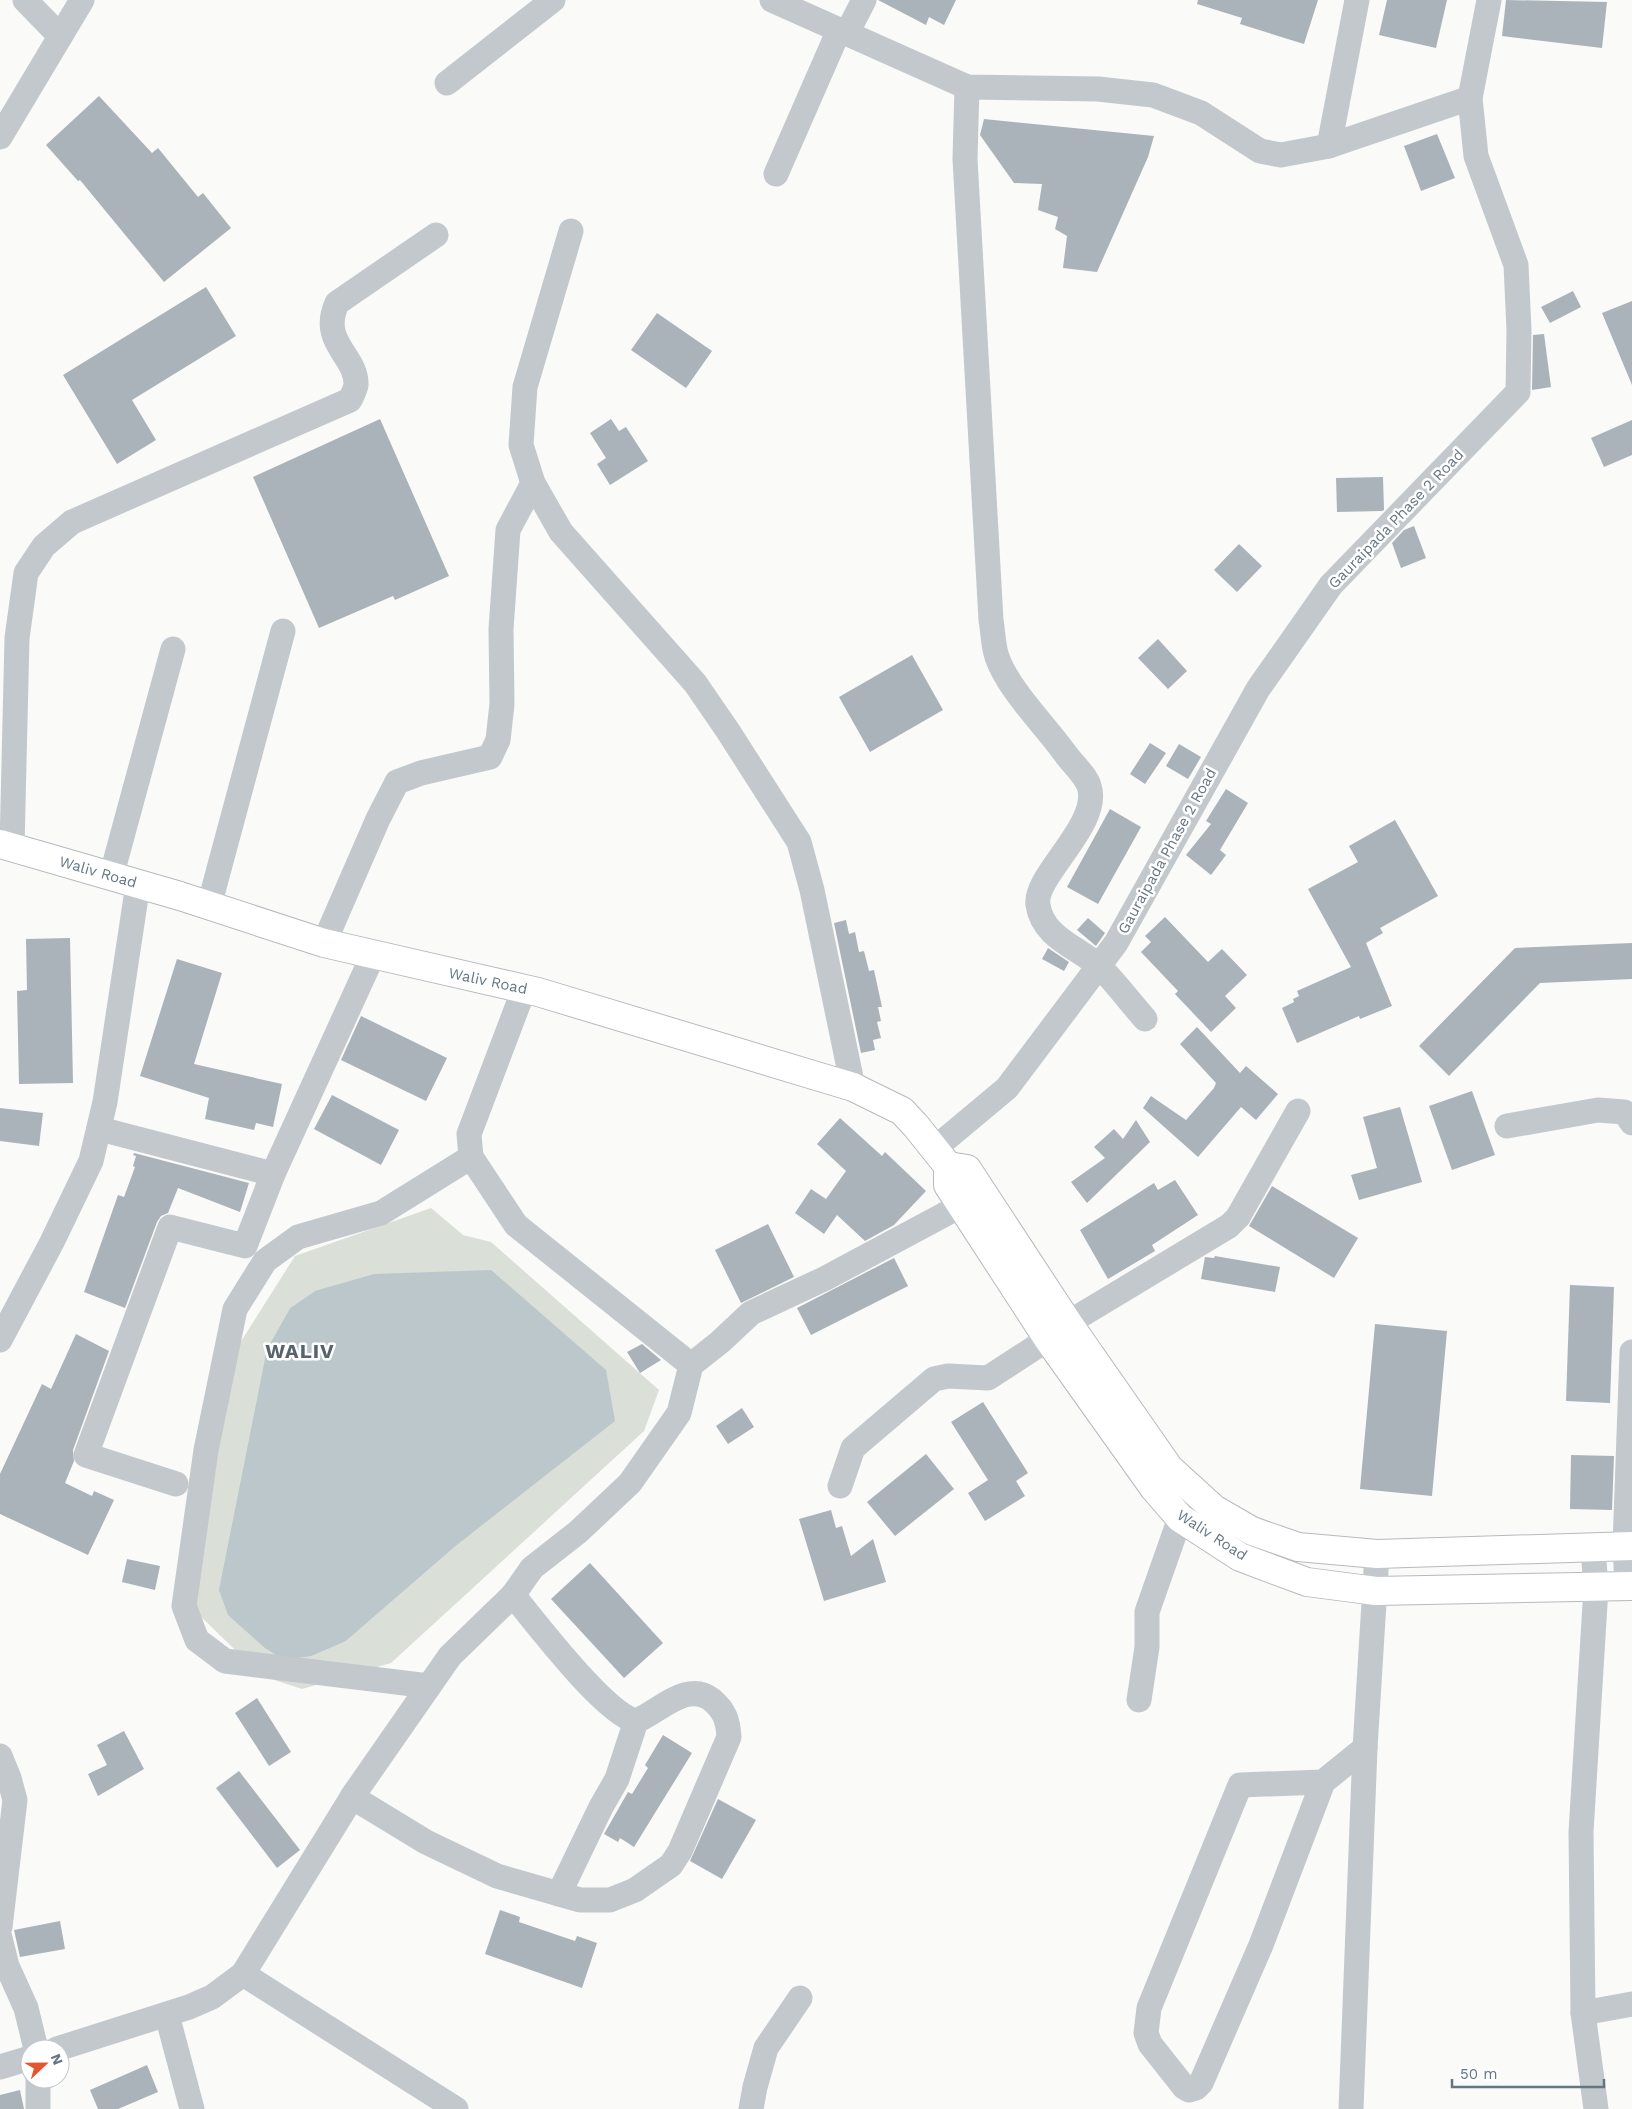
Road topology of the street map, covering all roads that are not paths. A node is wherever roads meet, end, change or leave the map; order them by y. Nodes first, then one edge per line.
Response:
1 (25, 0) edge
2 (82, 0) edge
3 (553, 0) edge
4 (772, 0) edge
5 (864, 0) edge
6 (1357, 0) edge
7 (1489, 0) edge
8 (843, 31) junction
9 (60, 36) junction
10 (447, 83) dead end
11 (966, 87) junction
12 (1470, 98) junction
13 (0, 138) edge
14 (1329, 146) junction
15 (776, 174) dead end
16 (571, 231) dead end
17 (436, 235) dead end
18 (533, 483) junction
19 (283, 631) dead end
20 (173, 649) dead end
21 (3, 847) edge
22 (111, 876) junction
23 (138, 884) junction
24 (210, 906) junction
25 (324, 943) junction
26 (373, 955) junction
27 (1100, 967) junction
28 (524, 989) junction
29 (1145, 1019) dead end
30 (854, 1087) junction
31 (1298, 1111) dead end
32 (1632, 1123) edge
33 (1507, 1126) dead end
34 (100, 1129) junction
35 (471, 1157) junction
36 (941, 1158) junction
37 (273, 1174) junction
38 (973, 1199) junction
39 (1058, 1331) junction
40 (0, 1340) edge
41 (1632, 1352) edge
42 (691, 1366) junction
43 (176, 1484) dead end
44 (840, 1486) dead end
45 (1180, 1518) junction
46 (1628, 1546) edge
47 (1593, 1548) junction
48 (1378, 1554) junction
49 (1630, 1586) edge
50 (1596, 1588) junction
51 (1376, 1591) junction
52 (513, 1595) junction
53 (429, 1686) junction
54 (1139, 1700) dead end
55 (636, 1721) junction
56 (1366, 1748) junction
57 (0, 1756) edge
58 (1323, 1782) junction
59 (352, 1797) junction
60 (559, 1894) junction
61 (0, 1927) edge
62 (0, 1938) edge
63 (243, 1974) junction
64 (800, 1998) dead end
65 (1632, 2004) edge
66 (1583, 2013) junction
67 (167, 2015) junction
68 (34, 2039) edge
69 (70, 2045) edge
70 (20, 2061) edge
71 (0, 2067) edge
72 (38, 2089) edge
73 (38, 2109) edge
74 (192, 2109) edge
75 (456, 2109) edge
76 (751, 2109) edge
77 (1351, 2109) edge
78 (1596, 2109) edge

1 - 9 street
2 - 9 street
3 - 10 street
4 - 8 street
5 - 8 street
6 - 14 street
7 - 12 street, Gauraipada Phase 2 Road
8 - 11 street
8 - 15 street
9 - 13 street
11 - 14 street
11 - 27 street
12 - 14 street
12 - 27 street, Gauraipada Phase 2 Road
16 - 18 street
17 - 21 street
18 - 25 street
18 - 30 street
19 - 24 street
20 - 22 street
21 - 22 main road, Waliv Road
22 - 23 main road, Waliv Road
23 - 24 main road, Waliv Road
23 - 34 street
24 - 25 main road, Waliv Road
25 - 26 main road, Waliv Road
26 - 28 main road, Waliv Road
26 - 37 street
27 - 29 street
27 - 36 street, Gauraipada Phase 2 Road
28 - 30 main road, Waliv Road
28 - 35 street
30 - 36 main road, Waliv Road
31 - 39 street
32 - 33 street
34 - 37 street
34 - 40 street
35 - 42 street
35 - 53 street
36 - 38 main road, Waliv Road
37 - 43 street
38 - 39 main road, Waliv Road
38 - 42 street
39 - 44 street
39 - 45 main road, Waliv Road
39 - 48 main road, Waliv Road
41 - 46 street
42 - 52 street
45 - 51 main road, Waliv Road
45 - 54 street
46 - 47 main road, Waliv Road
46 - 49 street
47 - 48 main road, Waliv Road
47 - 50 street
48 - 51 street
49 - 50 main road, Waliv Road
50 - 51 main road, Waliv Road
50 - 66 street
51 - 56 street
52 - 53 street
52 - 55 street
53 - 59 street
55 - 60 street
55 - 60 street
56 - 58 street
56 - 77 street
57 - 61 street
58 - 58 street
59 - 60 street
59 - 63 street
62 - 68 street
63 - 67 street
63 - 75 street
64 - 76 street
65 - 66 street
66 - 78 street
67 - 69 street
67 - 74 street
70 - 71 street
72 - 73 street

